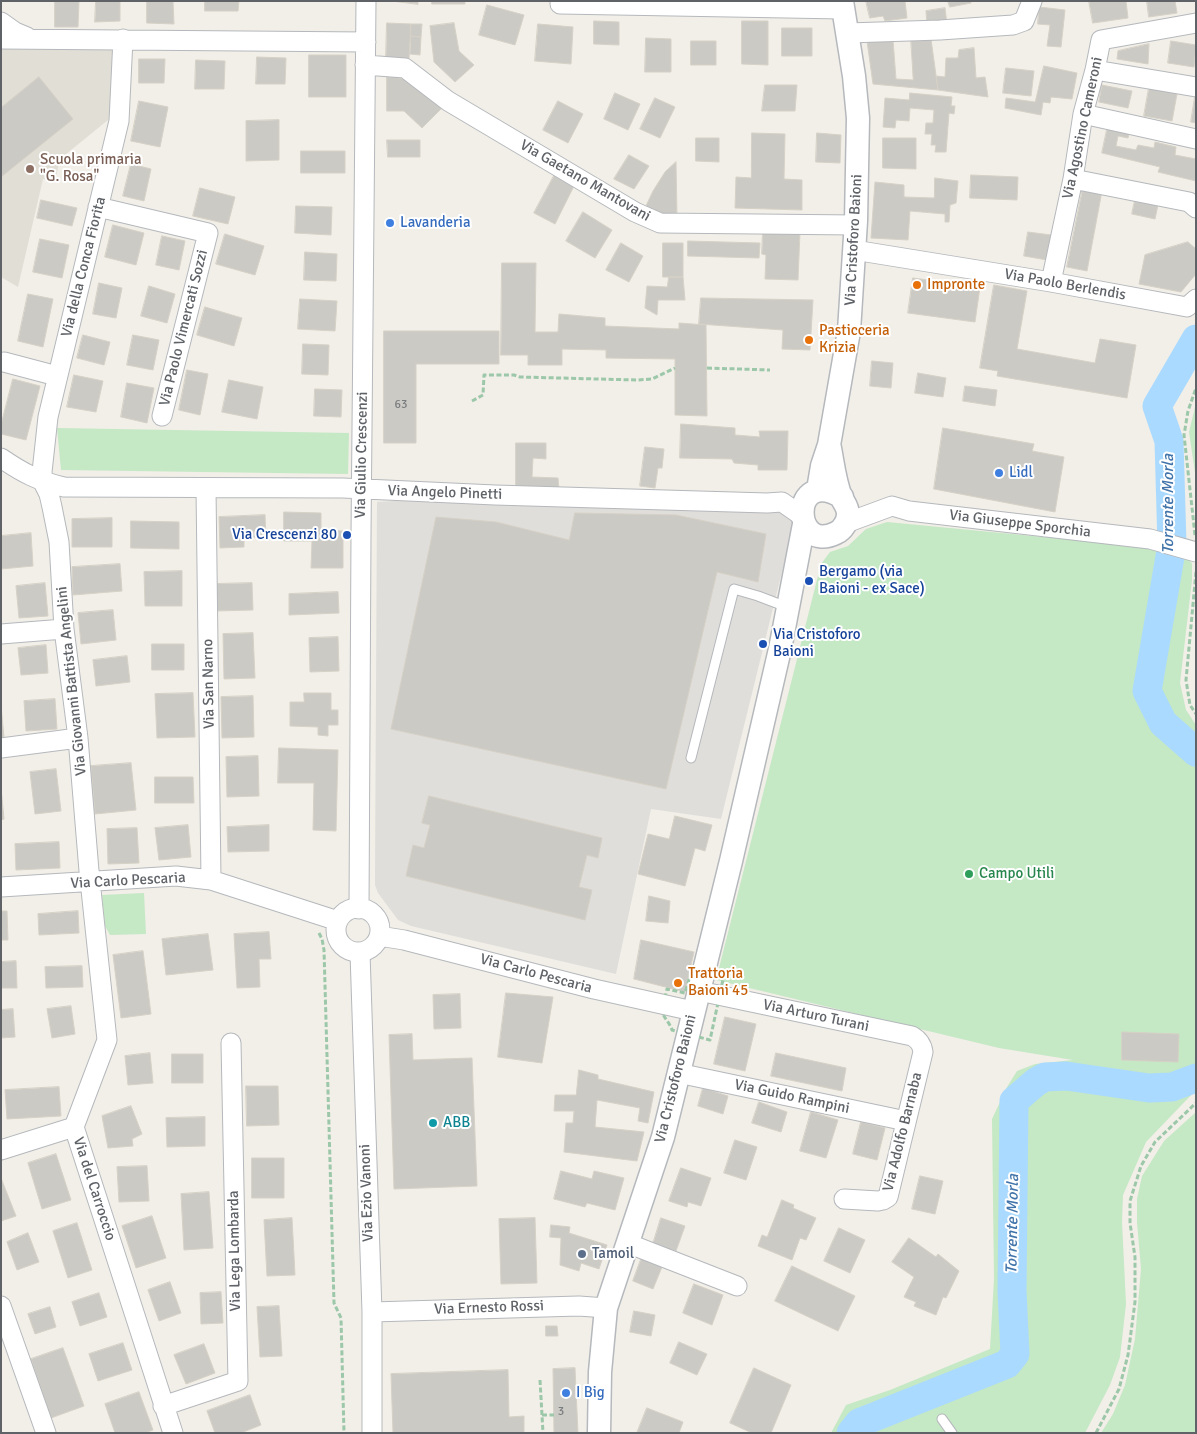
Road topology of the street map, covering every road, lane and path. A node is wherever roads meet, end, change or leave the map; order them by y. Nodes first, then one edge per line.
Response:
1 (366, 1) edge
2 (1032, 1) edge
3 (560, 4) dead end
4 (842, 5) edge
5 (1, 22) edge
6 (1196, 23) edge
7 (848, 33) junction
8 (1, 38) edge
9 (30, 39) junction
10 (123, 39) junction
11 (366, 42) junction
12 (365, 65) junction
13 (1095, 70) junction
14 (1196, 87) edge
15 (1083, 114) junction
16 (1196, 139) edge
17 (1073, 178) junction
18 (98, 207) junction
19 (1196, 208) edge
20 (856, 226) junction
21 (854, 250) junction
22 (1051, 282) junction
23 (1193, 304) edge
24 (4, 362) dead end
25 (675, 368) dead end
26 (707, 368) dead end
27 (770, 370) dead end
28 (57, 376) junction
29 (1196, 388) edge
30 (472, 401) dead end
31 (162, 416) dead end
32 (829, 445) junction
33 (1, 458) edge
34 (43, 482) junction
35 (206, 489) junction
36 (361, 489) junction
37 (818, 490) junction
38 (845, 508) junction
39 (803, 520) junction
40 (828, 536) junction
41 (1193, 547) edge
42 (1196, 572) edge
43 (786, 614) junction
44 (64, 628) junction
45 (1, 634) edge
46 (1196, 714) edge
47 (78, 738) junction
48 (1, 748) edge
49 (691, 758) dead end
50 (211, 880) junction
51 (91, 882) junction
52 (1, 888) edge
53 (359, 909) junction
54 (310, 913) junction
55 (338, 921) junction
56 (380, 936) junction
57 (360, 953) junction
58 (696, 1001) junction
59 (231, 1043) dead end
60 (923, 1052) joint
61 (678, 1073) junction
62 (1196, 1103) edge
63 (906, 1121) junction
64 (74, 1127) junction
65 (1, 1150) edge
66 (844, 1199) dead end
67 (627, 1243) junction
68 (737, 1286) dead end
69 (1, 1306) edge
70 (606, 1308) junction
71 (372, 1312) junction
72 (540, 1380) dead end
73 (163, 1406) junction
74 (542, 1414) junction
75 (554, 1415) dead end
76 (942, 1419) dead end
77 (46, 1433) edge
78 (173, 1433) edge
79 (344, 1433) edge
80 (372, 1433) edge
81 (543, 1433) edge
82 (599, 1433) edge
83 (952, 1433) edge
84 (1096, 1433) edge

1 - 11 street, Via Giulio Crescenzi
2 - 7 street
3 - 4 street, Via Cristoforo Baioni
4 - 7 street, Via Cristoforo Baioni
5 - 9 street
6 - 13 street, Via Agostino Cameroni
7 - 20 street, Via Cristoforo Baioni
8 - 9 street
9 - 10 street
10 - 11 street
10 - 18 street, Via della Conca Fiorita
11 - 12 street, Via Giulio Crescenzi
12 - 20 street, Via Gaetano Mantovani
12 - 36 street, Via Giulio Crescenzi
13 - 14 street
13 - 15 street, Via Agostino Cameroni
15 - 16 street
15 - 17 street, Via Agostino Cameroni
17 - 19 street
17 - 22 street, Via Agostino Cameroni
18 - 28 street, Via della Conca Fiorita
18 - 31 street, Via Paolo Vimercati Sozzi
20 - 21 street, Via Cristoforo Baioni
21 - 22 street, Via Paolo Berlendis
21 - 32 street, Via Cristoforo Baioni
22 - 23 street, Via Paolo Berlendis
24 - 28 street
25 - 30 path
26 - 27 path
28 - 34 street, Via della Conca Fiorita
29 - 41 path
32 - 37 street, Via Cristoforo Baioni
32 - 38 street, Via Cristoforo Baioni
33 - 34 street, Via Angelo Pinetti
34 - 35 street, Via Angelo Pinetti
34 - 44 street, Via Giovanni Battista Angelini
35 - 36 street, Via Angelo Pinetti
35 - 50 street, Via San Narno
36 - 39 street, Via Angelo Pinetti
36 - 53 street, Via Giulio Crescenzi
37 - 38 street
37 - 39 street, Via Cristoforo Baioni
38 - 40 street, Via Cristoforo Baioni
38 - 41 street, Via Giuseppe Sporchia
39 - 40 street
39 - 43 street, Via Cristoforo Baioni
40 - 43 street, Via Cristoforo Baioni
42 - 46 path
43 - 49 lane
43 - 58 street, Via Cristoforo Baioni
44 - 45 street
44 - 47 street, Via Giovanni Battista Angelini
47 - 48 street
47 - 51 street, Via Giovanni Battista Angelini
50 - 51 street, Via Carlo Pescaria
50 - 54 street, Via Carlo Pescaria
51 - 52 street, Via Carlo Pescaria
51 - 64 street, Via del Carroccio
53 - 55 street
53 - 56 street
54 - 55 street, Via Carlo Pescaria
54 - 79 path
55 - 57 street
56 - 57 street
56 - 58 street, Via Carlo Pescaria
57 - 71 street, Via Ezio Vanoni
58 - 60 street, Via Arturo Turani
58 - 61 street, Via Cristoforo Baioni
59 - 73 street, Via Lega Lombarda
60 - 63 street, Via Adolfo Barnaba
61 - 63 street, Via Guido Rampini
61 - 67 street, Via Cristoforo Baioni
62 - 84 path
63 - 66 street, Via Adolfo Barnaba
64 - 65 street
64 - 73 street, Via del Carroccio
67 - 68 street
67 - 70 street, Via Cristoforo Baioni
69 - 77 street
70 - 71 street, Via Ernesto Rossi
70 - 82 street, Via Cristoforo Baioni
71 - 80 street, Via Ezio Vanoni
72 - 74 path
73 - 78 street, Via del Carroccio
74 - 75 path
74 - 81 path
76 - 83 lane

